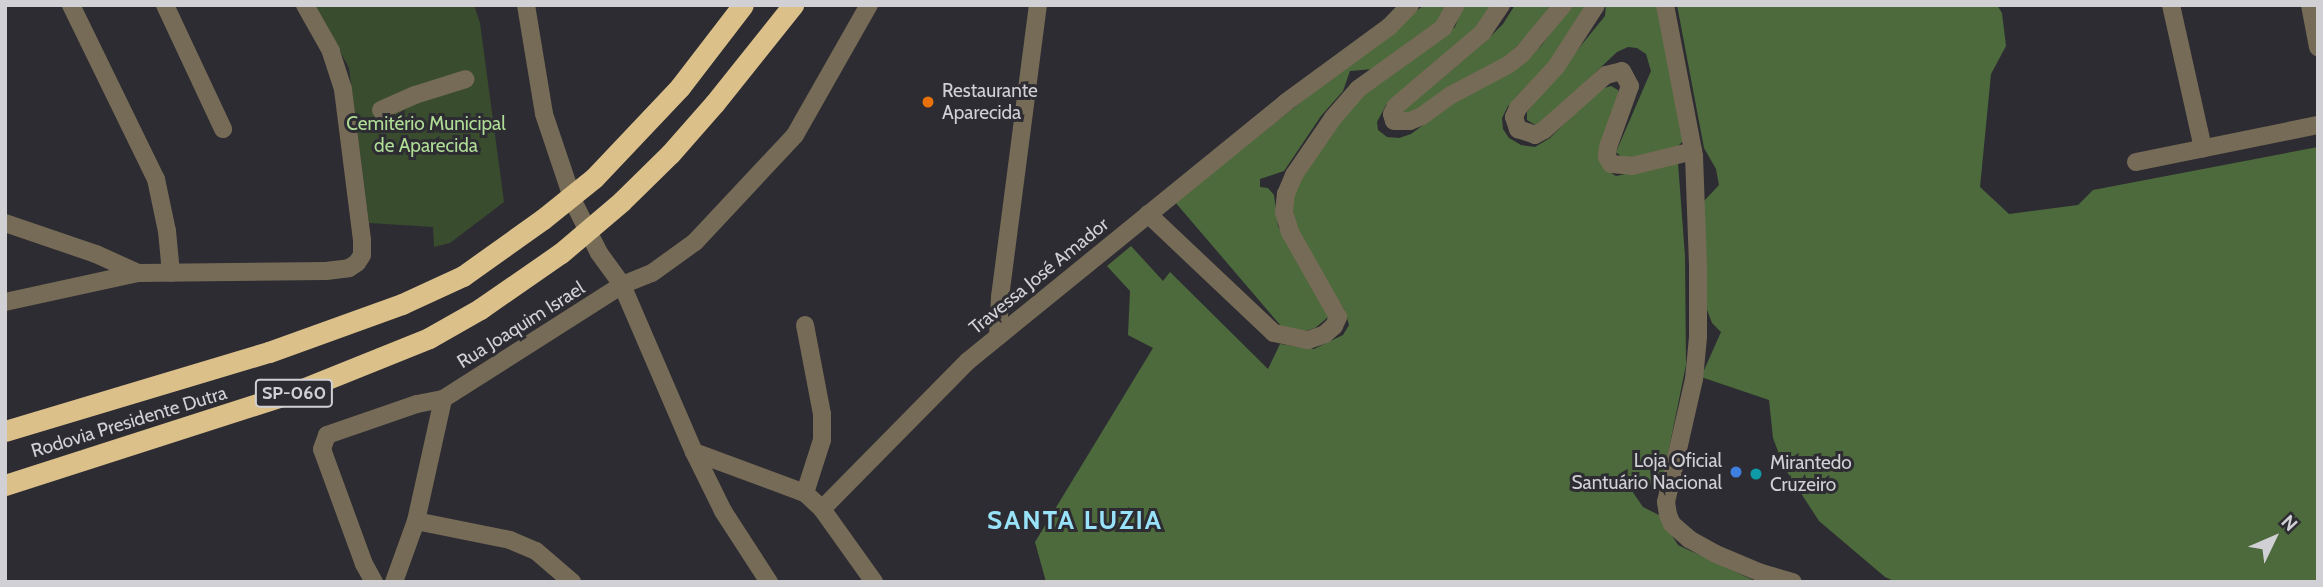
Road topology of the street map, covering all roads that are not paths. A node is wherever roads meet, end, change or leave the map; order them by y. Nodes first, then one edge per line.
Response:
1 (71, 5) edge
2 (165, 5) edge
3 (305, 5) edge
4 (526, 5) edge
5 (743, 5) edge
6 (793, 5) edge
7 (869, 5) edge
8 (1038, 5) edge
9 (1410, 5) edge
10 (1456, 5) edge
11 (1501, 5) edge
12 (1563, 5) edge
13 (1596, 5) edge
14 (1665, 5) edge
15 (2171, 5) edge
16 (2310, 5) edge
17 (2318, 47) edge
18 (466, 79) dead end
19 (381, 110) dead end
20 (2318, 125) edge
21 (223, 129) dead end
22 (2203, 148) junction
23 (1693, 151) junction
24 (2136, 162) dead end
25 (1148, 214) junction
26 (5, 223) edge
27 (138, 273) junction
28 (171, 273) junction
29 (622, 285) junction
30 (5, 302) edge
31 (805, 325) dead end
32 (998, 336) junction
33 (443, 399) junction
34 (5, 431) edge
35 (694, 452) junction
36 (5, 485) edge
37 (806, 493) junction
38 (822, 509) junction
39 (416, 521) junction
40 (374, 582) edge
41 (394, 582) edge
42 (572, 582) edge
43 (769, 582) edge
44 (874, 582) edge
45 (1793, 582) edge

1 - 28 street
2 - 21 street
3 - 28 street
4 - 29 street
5 - 34 highway, Rodovia Presidente Dutra / SP-060
6 - 36 highway, Rodovia Presidente Dutra / SP-060
7 - 29 street, Rua Joaquim Israel
8 - 32 street
9 - 25 street, Travessa José Amador
10 - 25 street
11 - 12 street
13 - 23 street
14 - 23 street
15 - 22 street
16 - 17 street
18 - 19 street
20 - 22 street
22 - 24 street
23 - 45 street
25 - 32 street, Travessa José Amador
26 - 27 street
27 - 28 street
27 - 30 street
29 - 33 street, Rua Joaquim Israel
29 - 35 street
31 - 37 street
32 - 38 street, Travessa José Amador
33 - 39 street
33 - 40 street, Rua Joaquim Israel
35 - 37 street
35 - 43 street
37 - 38 street
38 - 44 street
39 - 41 street
39 - 42 street

